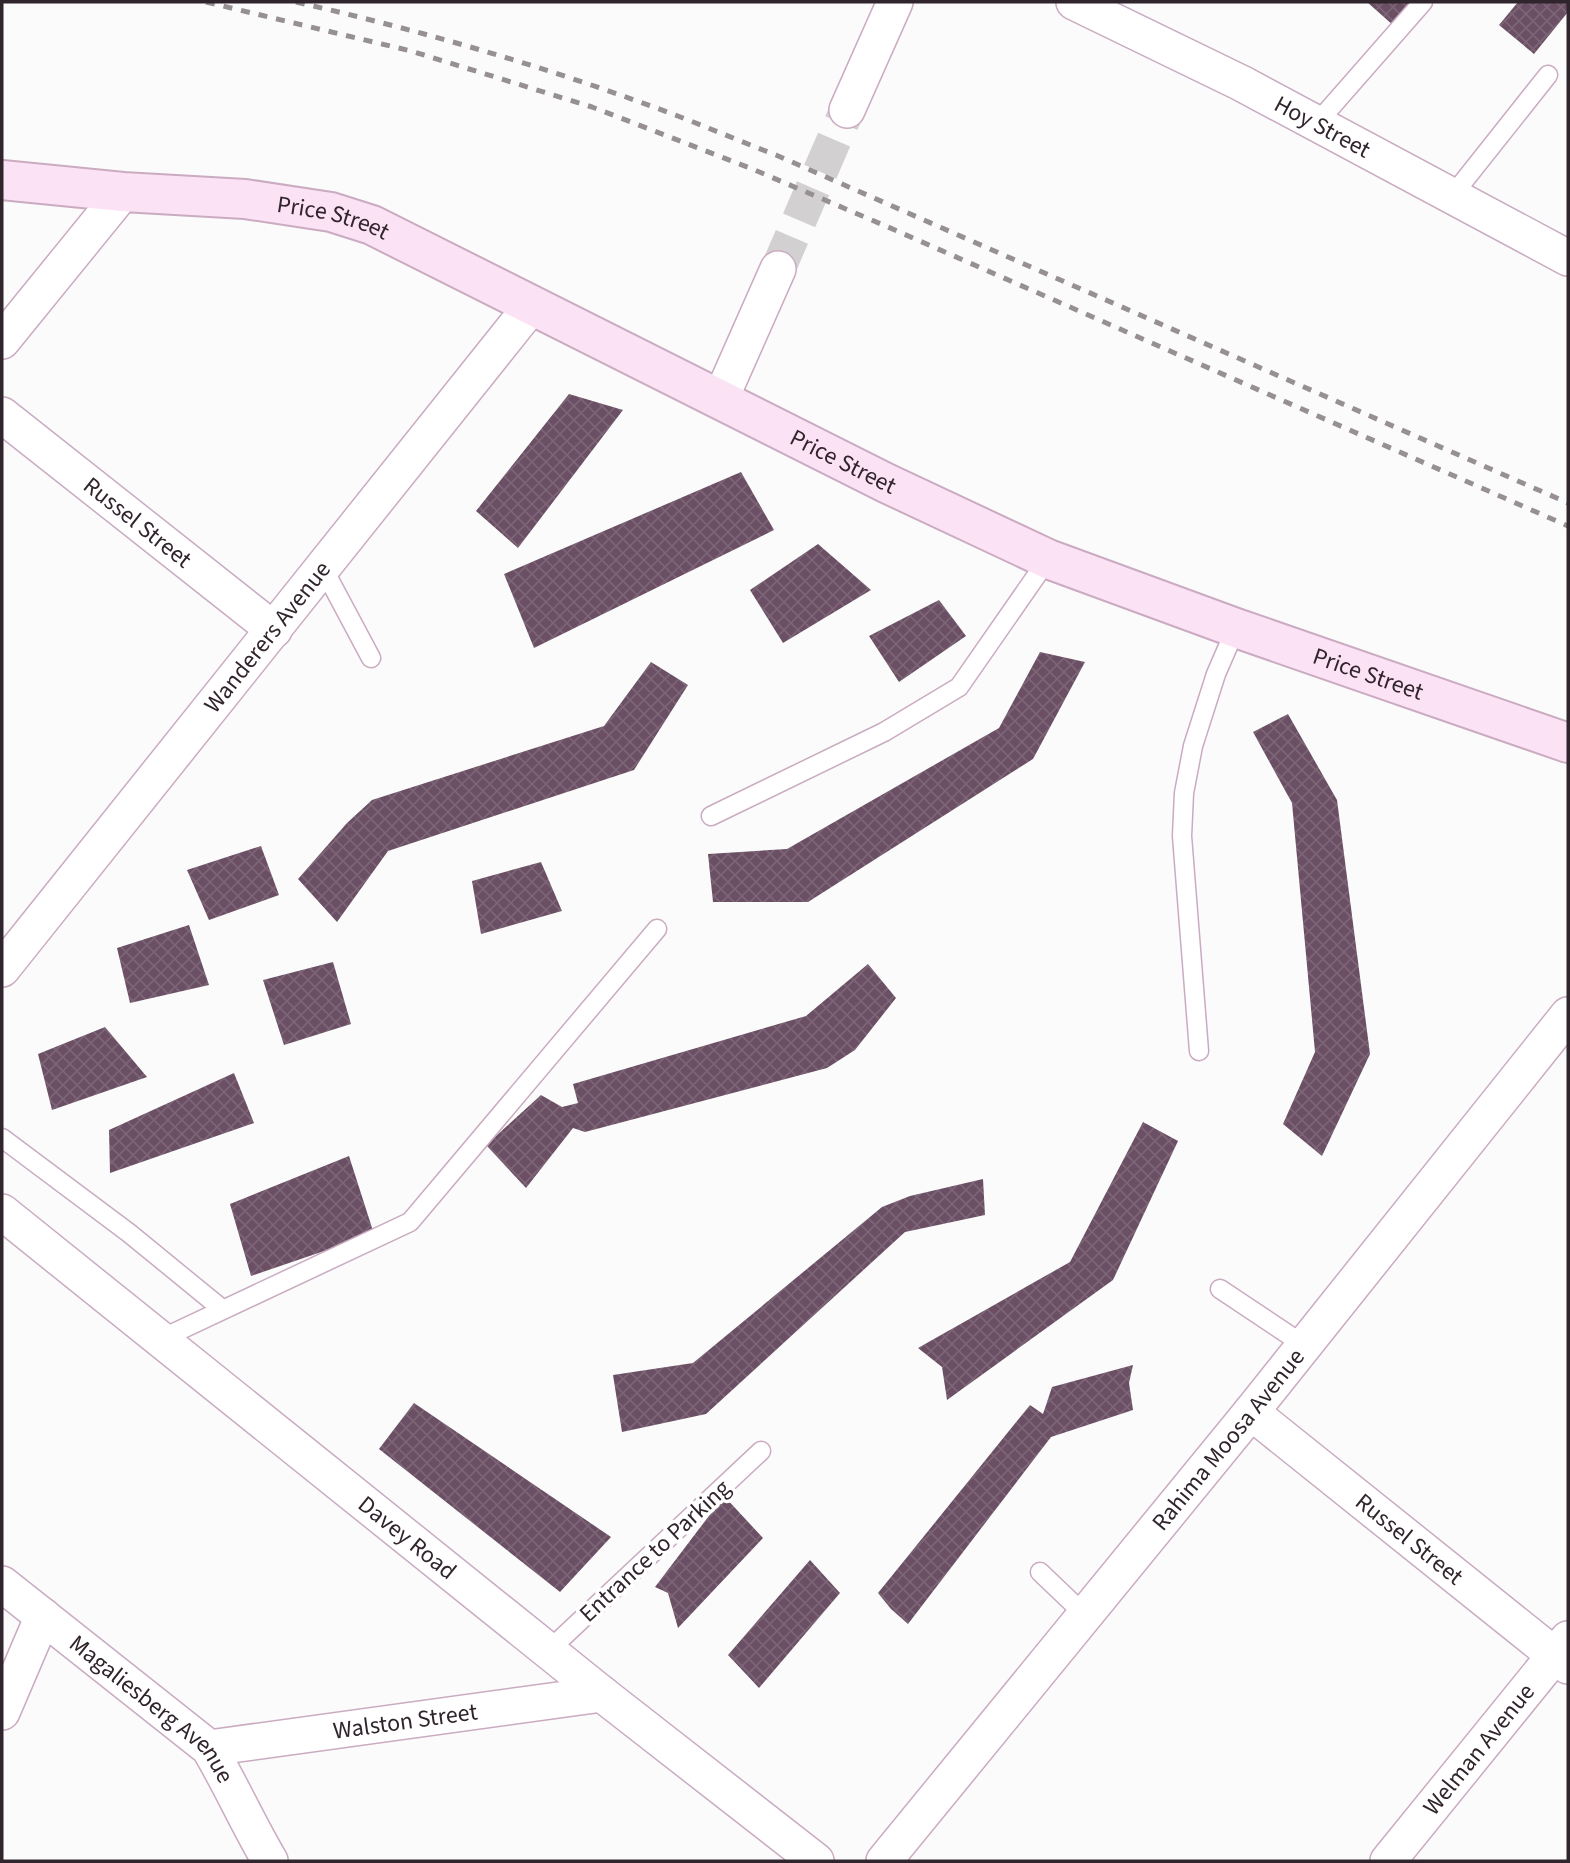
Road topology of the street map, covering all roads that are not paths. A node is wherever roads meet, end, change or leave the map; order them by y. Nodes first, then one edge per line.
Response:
1 (895, 2) edge
2 (1074, 2) edge
3 (1423, 2) edge
4 (1115, 11) edge
5 (1548, 75) dead end
6 (847, 110) tunnel mouth
7 (1317, 123) junction
8 (2, 180) edge
9 (123, 192) junction
10 (1452, 196) junction
11 (1568, 258) edge
12 (778, 269) tunnel mouth
13 (528, 303) junction
14 (2, 341) edge
15 (720, 400) junction
16 (2, 415) edge
17 (1048, 559) junction
18 (323, 568) junction
19 (1236, 628) junction
20 (274, 630) junction
21 (372, 658) dead end
22 (1568, 743) edge
23 (711, 816) dead end
24 (657, 929) dead end
25 (2, 969) edge
26 (1568, 1015) edge
27 (1199, 1051) dead end
28 (2, 1139) edge
29 (2, 1212) edge
30 (1220, 1289) dead end
31 (222, 1308) junction
32 (161, 1339) junction
33 (1304, 1345) junction
34 (1251, 1412) junction
35 (761, 1451) dead end
36 (1040, 1572) dead end
37 (2, 1584) edge
38 (1085, 1615) junction
39 (43, 1616) junction
40 (548, 1651) junction
41 (1564, 1654) edge
42 (602, 1694) junction
43 (2, 1712) edge
44 (209, 1748) junction
45 (270, 1861) edge
46 (816, 1861) edge
47 (884, 1861) edge
48 (1388, 1861) edge

1 - 6 street
2 - 4 street, Hoy Street
3 - 7 lane
4 - 7 street, Hoy Street
5 - 10 lane
7 - 10 street, Hoy Street
8 - 9 street, Price Street
9 - 13 street, Price Street
9 - 14 street
10 - 11 street, Hoy Street
12 - 15 street
13 - 15 street, Price Street
13 - 18 street, Wanderers Avenue
15 - 17 street, Price Street
16 - 20 street, Russel Street
17 - 19 street, Price Street
17 - 23 lane
18 - 20 street, Wanderers Avenue
18 - 21 lane
19 - 22 street, Price Street
19 - 27 lane
20 - 25 street, Wanderers Avenue
24 - 31 lane
26 - 33 street, Rahima Moosa Avenue
28 - 31 lane
29 - 32 street, Davey Road
30 - 33 lane
31 - 32 lane
32 - 40 street, Davey Road
33 - 34 street, Rahima Moosa Avenue
34 - 38 street, Rahima Moosa Avenue
34 - 41 street, Russel Street
35 - 40 lane, Entrance to Parking
36 - 38 lane
37 - 39 street, Magaliesberg Avenue
38 - 47 street, Rahima Moosa Avenue
39 - 43 street
39 - 44 street, Magaliesberg Avenue
40 - 42 street, Davey Road
41 - 48 street, Welman Avenue
42 - 44 street, Walston Street
42 - 46 street, Davey Road
44 - 45 street, Magaliesberg Avenue

